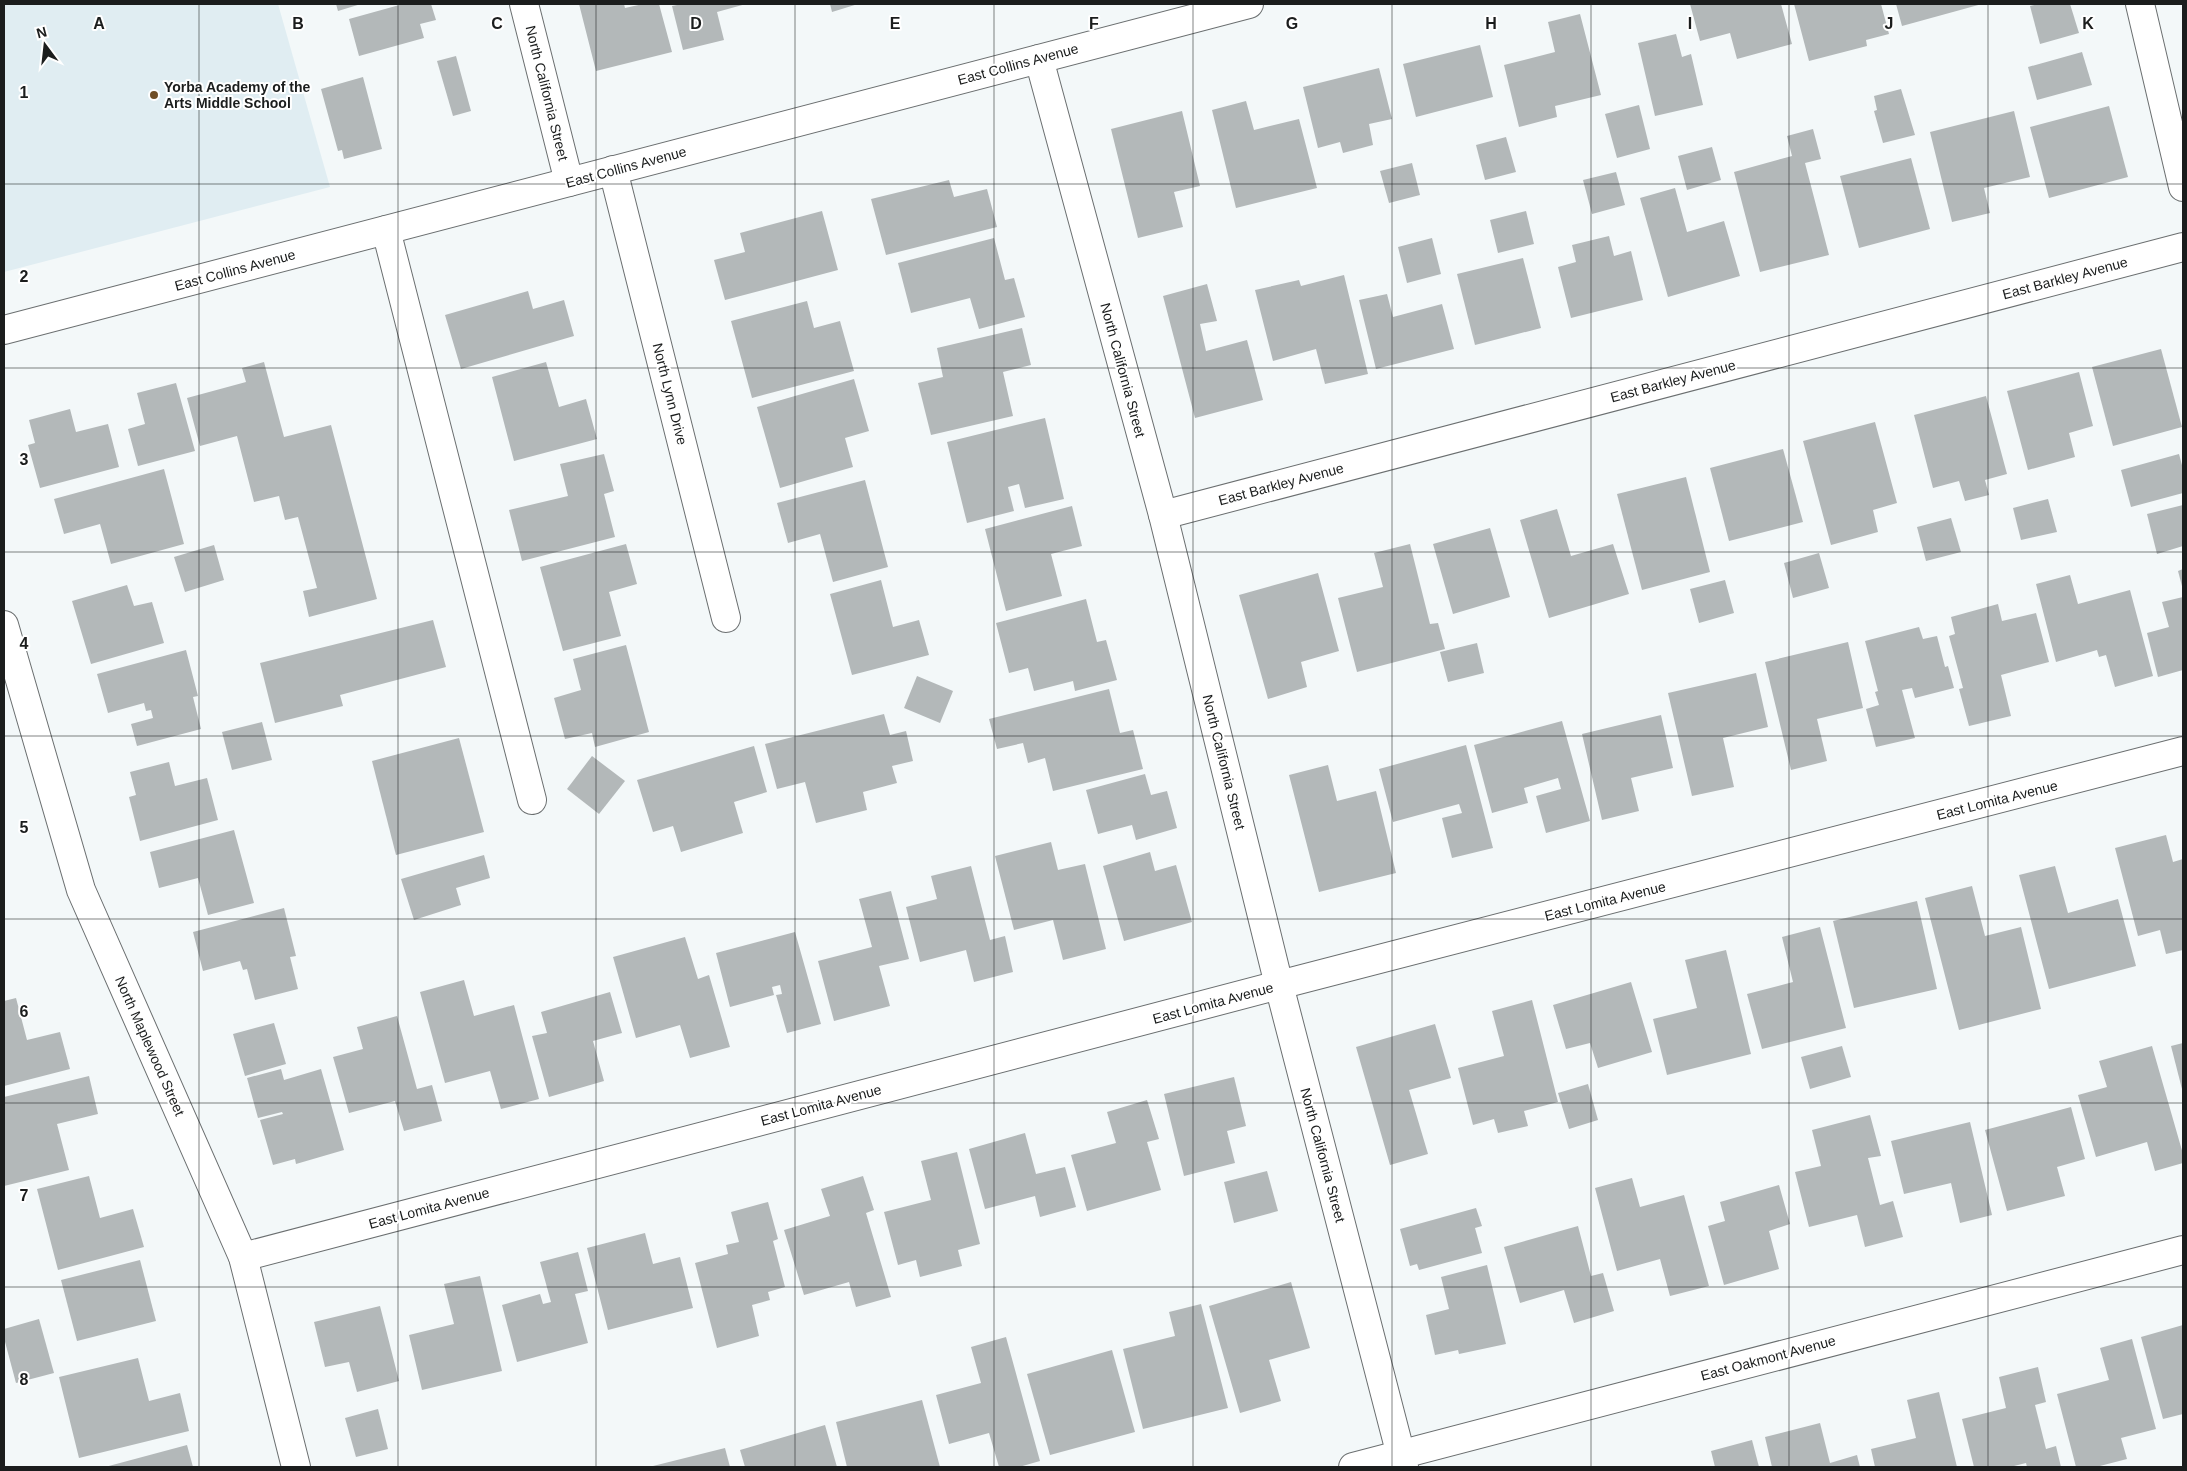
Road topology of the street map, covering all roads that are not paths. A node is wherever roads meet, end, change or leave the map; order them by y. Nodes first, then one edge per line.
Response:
1 (524, 4) edge
2 (1249, 4) edge
3 (2140, 4) edge
4 (1039, 59) junction
5 (613, 170) junction
6 (569, 182) junction
7 (2183, 187) edge
8 (386, 230) junction
9 (2183, 247) edge
10 (4, 330) edge
11 (1163, 515) junction
12 (726, 618) dead end
13 (4, 625) edge
14 (2183, 752) edge
15 (532, 800) dead end
16 (1278, 985) junction
17 (2183, 1250) edge
18 (243, 1257) junction
19 (1402, 1461) edge
20 (296, 1467) edge
21 (1353, 1467) edge

1 - 6 street, North California Street
2 - 4 street, East Collins Avenue
3 - 7 street
4 - 5 street, East Collins Avenue
4 - 11 street, North California Street
5 - 6 street, East Collins Avenue
5 - 12 street, North Lynn Drive
6 - 8 street, East Collins Avenue
8 - 10 street, East Collins Avenue
8 - 15 street
9 - 11 street, East Barkley Avenue
11 - 16 street, North California Street
13 - 18 street, North Maplewood Street
14 - 16 street, East Lomita Avenue
16 - 18 street, East Lomita Avenue
16 - 19 street, North California Street
17 - 19 street, East Oakmont Avenue
18 - 20 street, North Maplewood Street
19 - 21 street, East Oakmont Avenue

